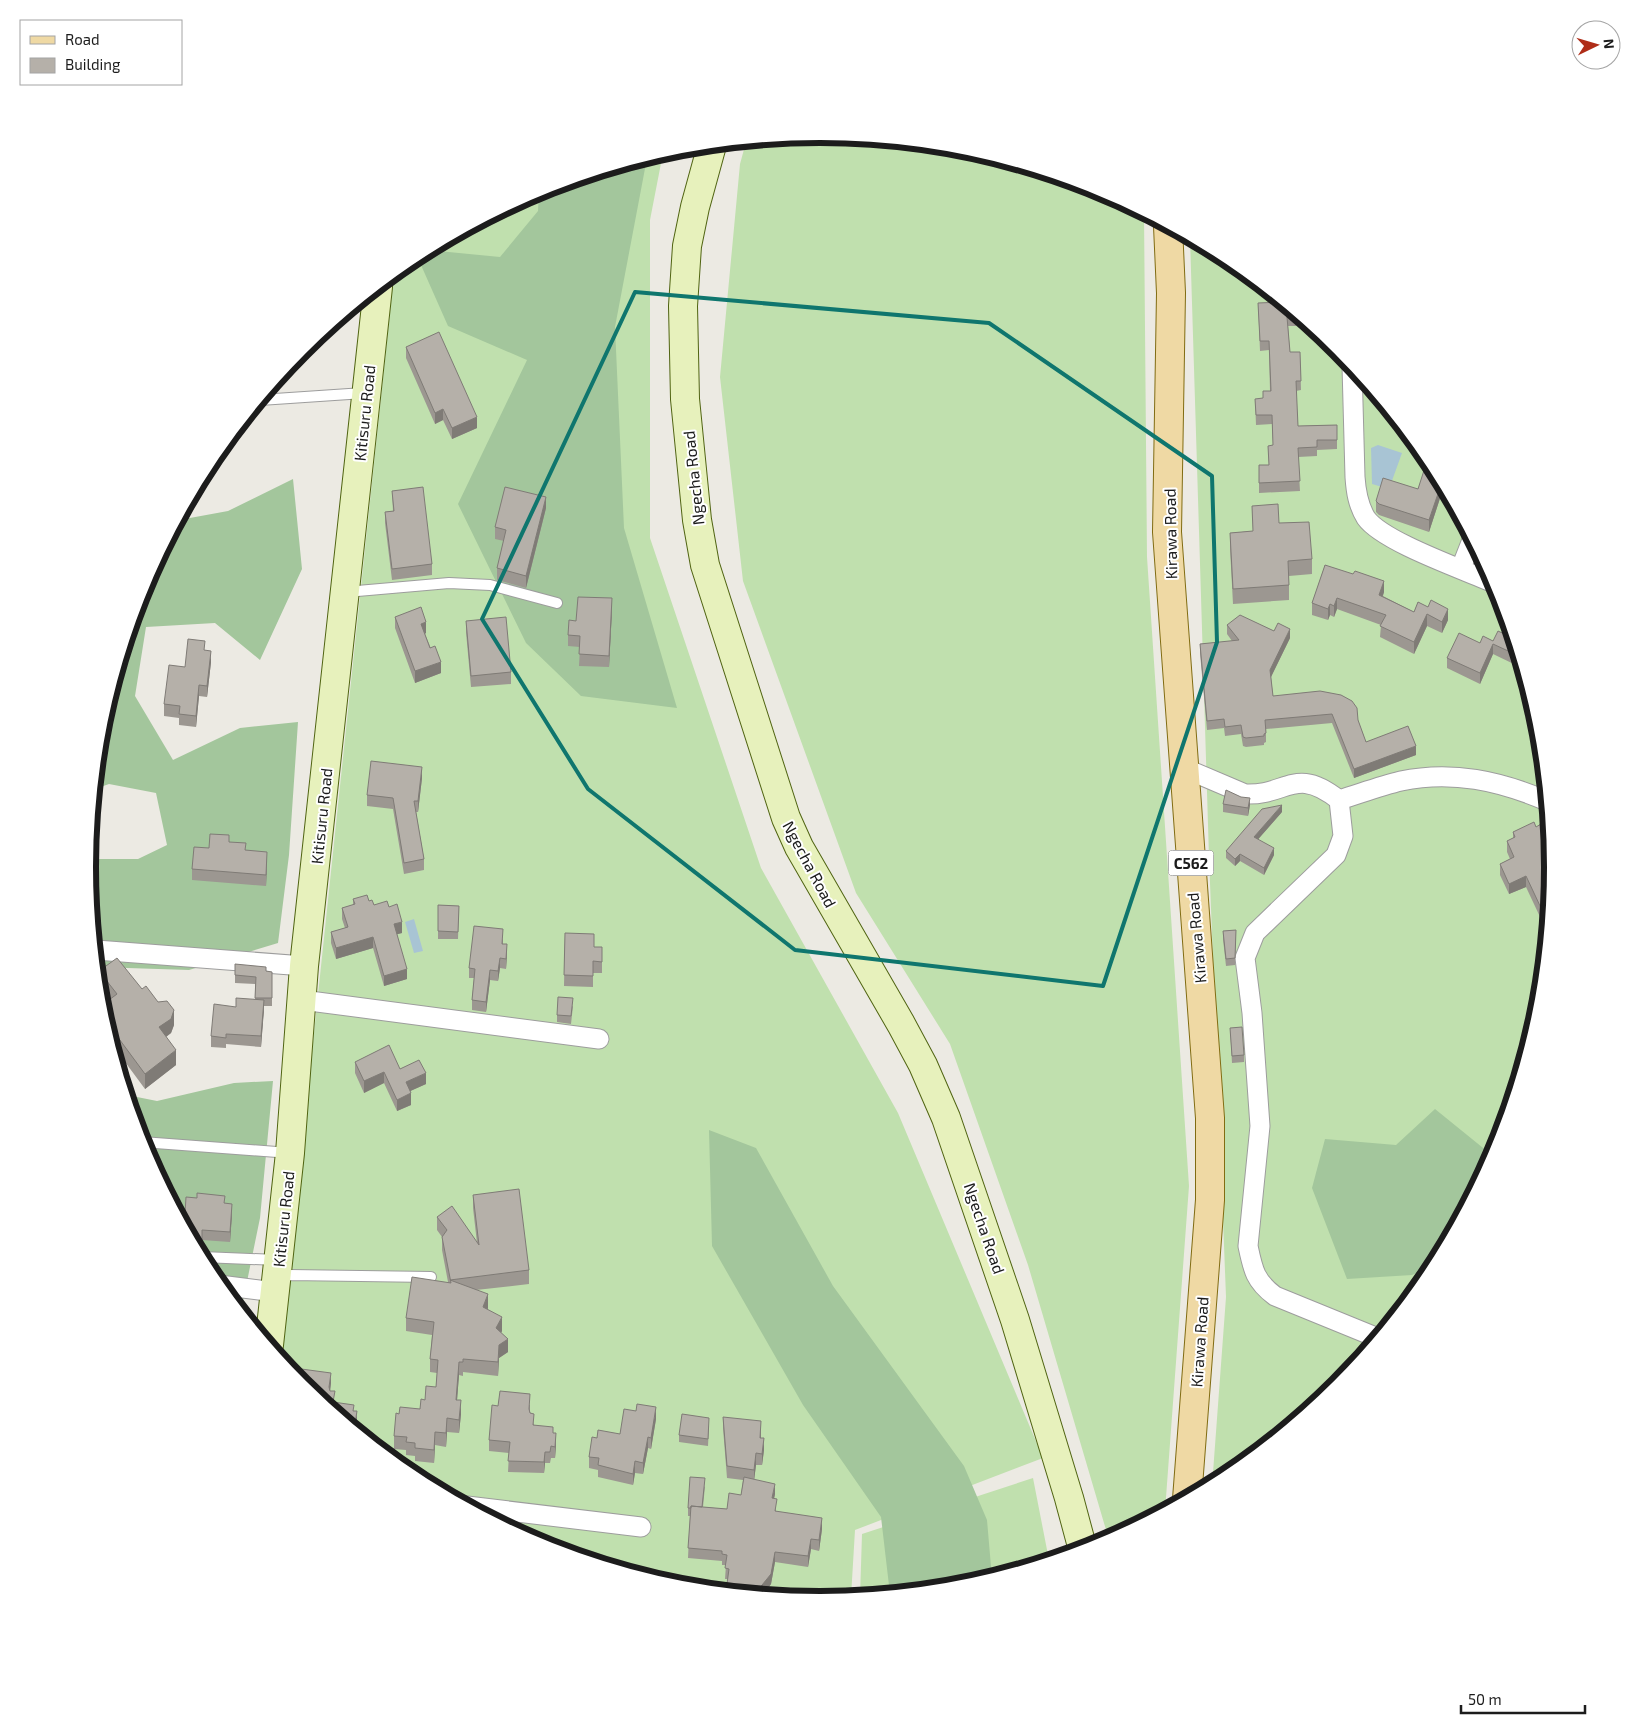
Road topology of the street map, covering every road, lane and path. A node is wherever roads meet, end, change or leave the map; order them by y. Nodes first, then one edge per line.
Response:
1 (710, 152) edge
2 (1168, 232) edge
3 (377, 295) edge
4 (1352, 376) edge
5 (367, 393) junction
6 (268, 399) edge
7 (1470, 546) edge
8 (1461, 568) junction
9 (1485, 579) edge
10 (345, 592) junction
11 (557, 603) dead end
12 (1184, 768) junction
13 (1541, 799) edge
14 (1339, 800) junction
15 (101, 950) edge
16 (304, 966) junction
17 (302, 1000) junction
18 (600, 1039) dead end
19 (150, 1143) edge
20 (290, 1153) junction
21 (211, 1259) edge
22 (277, 1276) junction
23 (431, 1277) dead end
24 (228, 1284) edge
25 (1372, 1336) edge
26 (270, 1337) edge
27 (1189, 1491) edge
28 (483, 1508) edge
29 (641, 1527) dead end
30 (1080, 1543) edge

1 - 30 main road, Ngecha Road
2 - 12 main road, Kirawa Road / C562
3 - 5 main road, Kitisuru Road
4 - 8 street
5 - 6 lane
5 - 10 main road, Kitisuru Road
7 - 8 street
8 - 9 street
10 - 11 lane
10 - 16 main road, Kitisuru Road
12 - 14 street
12 - 27 main road, Kirawa Road / C562
13 - 14 street
14 - 25 street
15 - 16 street
16 - 17 main road, Kitisuru Road
17 - 18 street
17 - 20 main road, Kitisuru Road
19 - 20 lane
20 - 22 main road, Kitisuru Road
21 - 22 lane
22 - 23 lane
22 - 24 street
22 - 26 main road, Kitisuru Road
28 - 29 street

